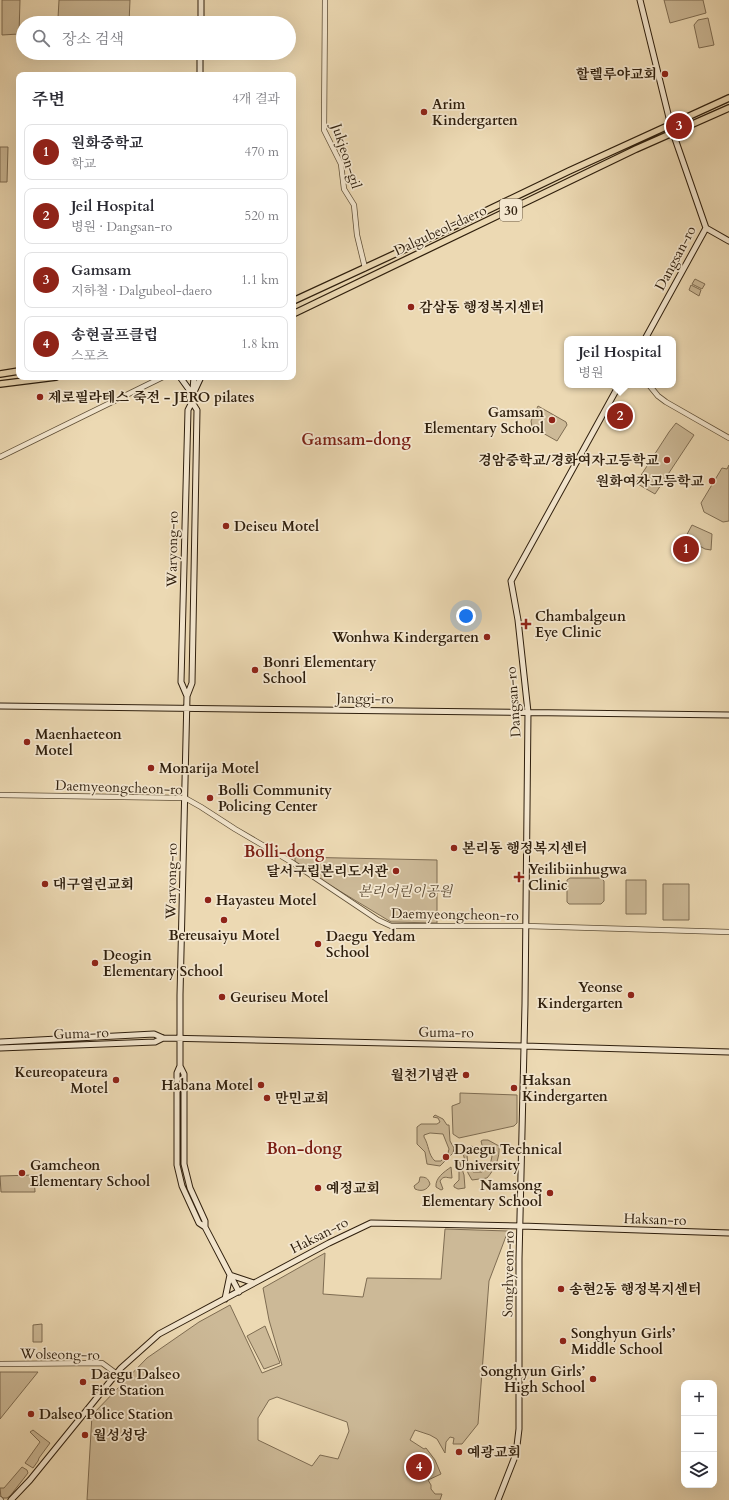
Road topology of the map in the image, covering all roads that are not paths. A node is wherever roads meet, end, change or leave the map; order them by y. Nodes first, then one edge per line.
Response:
1 (201, 0) edge
2 (326, 0) edge
3 (640, 0) edge
4 (201, 16) edge
5 (200, 60) edge
6 (200, 72) edge
7 (729, 98) edge
8 (729, 108) edge
9 (696, 113) junction
10 (670, 124) junction
11 (690, 126) junction
12 (673, 133) junction
13 (706, 228) junction
14 (729, 241) edge
15 (393, 255) junction
16 (365, 268) junction
17 (387, 269) junction
18 (296, 301) edge
19 (296, 313) edge
20 (647, 336) edge
21 (16, 371) edge
22 (0, 374) edge
23 (32, 380) edge
24 (157, 380) edge
25 (182, 380) edge
26 (194, 380) edge
27 (200, 380) edge
28 (0, 384) edge
29 (617, 388) edge
30 (651, 388) edge
31 (193, 395) junction
32 (192, 402) junction
33 (729, 438) edge
34 (0, 457) edge
35 (187, 696) junction
36 (0, 706) edge
37 (187, 708) junction
38 (528, 712) junction
39 (729, 715) edge
40 (0, 795) edge
41 (185, 798) junction
42 (526, 926) junction
43 (729, 932) edge
44 (180, 1037) junction
45 (163, 1038) junction
46 (0, 1042) edge
47 (524, 1046) junction
48 (0, 1048) edge
49 (729, 1052) edge
50 (521, 1226) junction
51 (729, 1233) edge
52 (230, 1276) junction
53 (254, 1283) junction
54 (239, 1292) junction
55 (225, 1299) junction
56 (0, 1364) edge
57 (117, 1374) junction
58 (11, 1500) edge
59 (498, 1500) edge

1 - 4 main road
2 - 16 street, Jukjeon-gil
3 - 10 main road, Dangsan-ro
5 - 6 main road
7 - 9 main road, Dalgubeol-daero / 30
8 - 11 main road, Dalgubeol-daero / 30
9 - 10 main road, Dalgubeol-daero / 30
9 - 11 main road
10 - 12 main road, Dangsan-ro
10 - 15 main road, Dalgubeol-daero / 30
11 - 12 main road, Dalgubeol-daero / 30
12 - 13 main road, Dangsan-ro
12 - 17 main road, Dalgubeol-daero / 30
13 - 14 main road
13 - 20 main road, Dangsan-ro
15 - 16 main road, Dalgubeol-daero / 30
15 - 17 main road
16 - 18 main road, Dalgubeol-daero / 30
17 - 19 main road, Dalgubeol-daero / 30
21 - 22 main road
23 - 28 main road
24 - 34 street
25 - 31 main road
26 - 31 main road, Waryong-ro
27 - 31 main road
29 - 38 main road, Dangsan-ro
30 - 33 street
31 - 32 main road, Waryong-ro
32 - 35 main road, Waryong-ro
32 - 35 main road, Waryong-ro
35 - 37 main road, Waryong-ro
36 - 37 main road, Janggi-ro
37 - 38 main road, Janggi-ro
37 - 41 main road, Waryong-ro
38 - 39 main road, Janggi-ro
38 - 42 main road, Dangsan-ro
40 - 41 street, Daemyeongcheon-ro
41 - 42 street, Daemyeongcheon-ro
41 - 44 main road, Waryong-ro
42 - 43 street, Daemyeongcheon-ro
42 - 47 main road, Dangsan-ro
44 - 45 main road, Guma-ro
44 - 47 main road, Guma-ro
44 - 52 main road, Waryong-ro
45 - 46 main road, Guma-ro
45 - 48 main road, Guma-ro
47 - 49 main road, Guma-ro
47 - 50 main road, Songhyeon-ro
50 - 51 main road, Haksan-ro
50 - 53 main road, Haksan-ro
50 - 59 main road, Songhyeon-ro
52 - 53 main road
52 - 54 main road, Waryong-ro
52 - 55 main road
53 - 54 main road, Haksan-ro
54 - 55 main road, Haksan-ro
55 - 57 main road, Haksan-ro
56 - 57 street, Wolseong-ro
57 - 58 main road, Haksan-ro

